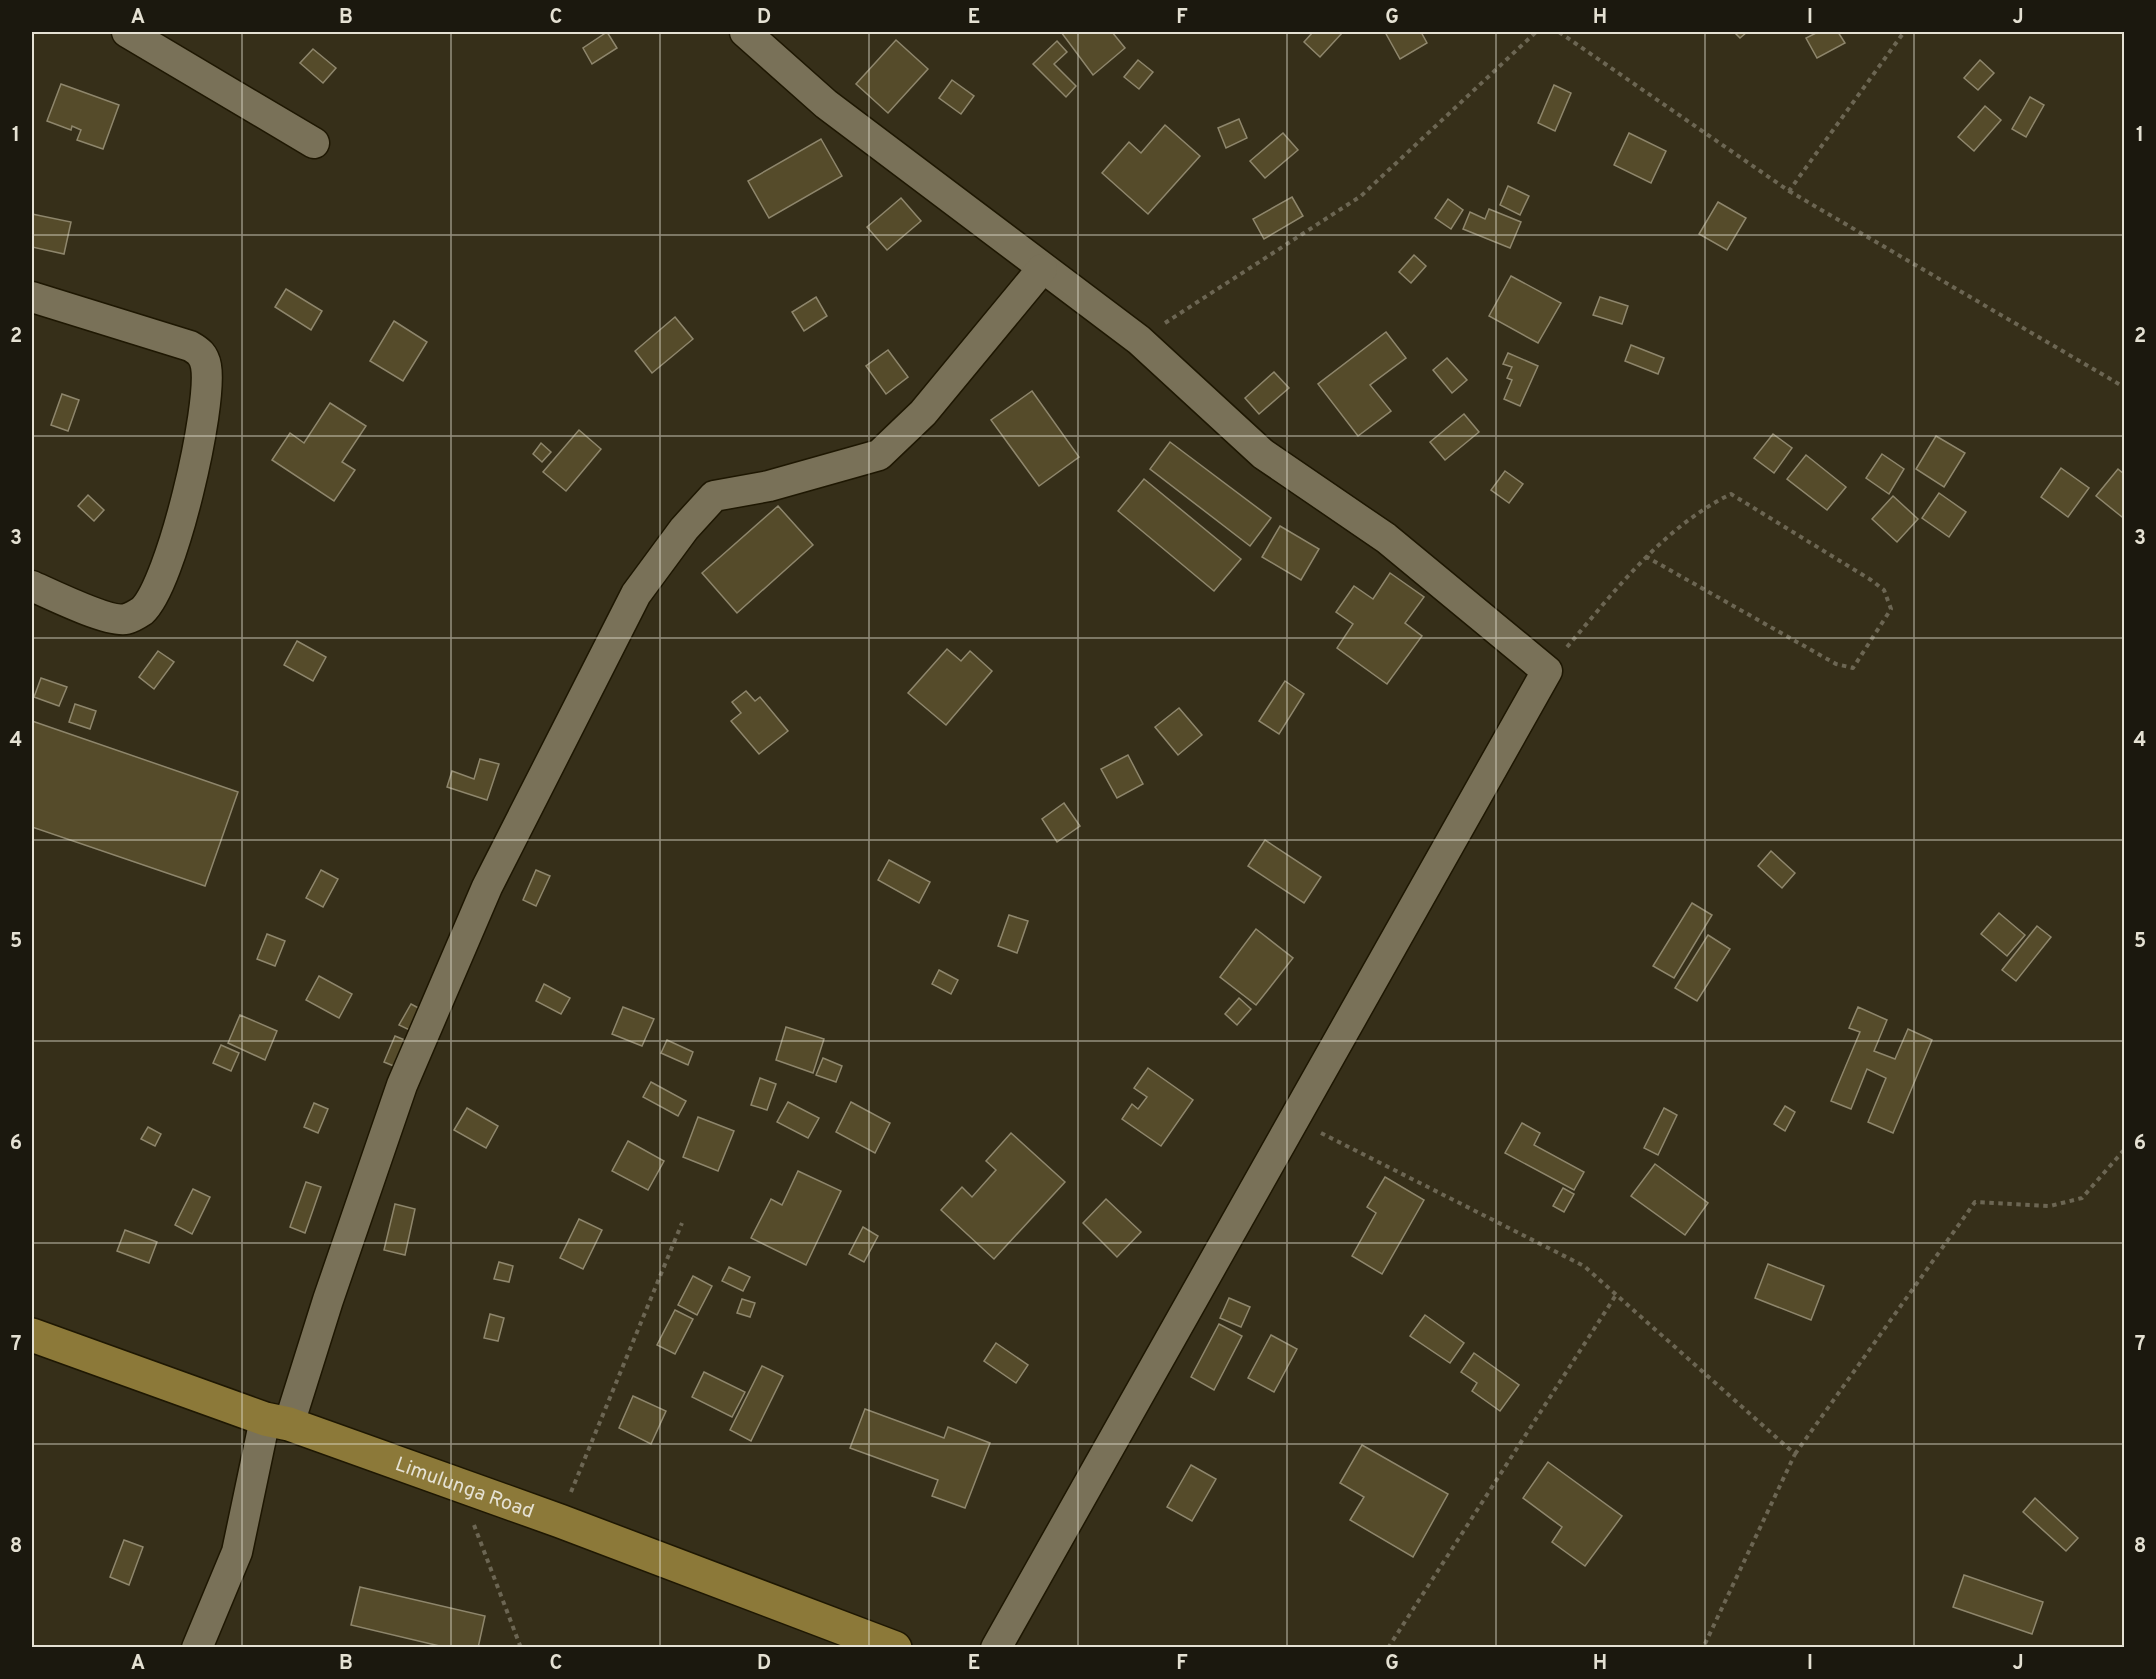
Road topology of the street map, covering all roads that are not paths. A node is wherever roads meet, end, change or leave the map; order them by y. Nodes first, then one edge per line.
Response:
1 (127, 32) edge
2 (745, 32) edge
3 (314, 143) dead end
4 (1042, 268) junction
5 (32, 297) edge
6 (32, 586) edge
7 (32, 1335) edge
8 (277, 1421) junction
9 (197, 1647) edge
10 (895, 1647) edge
11 (996, 1647) edge

1 - 3 street
2 - 4 street
4 - 8 street
4 - 11 street
5 - 6 street
7 - 8 main road, Limulunga Road
8 - 9 street
8 - 10 main road, Limulunga Road

